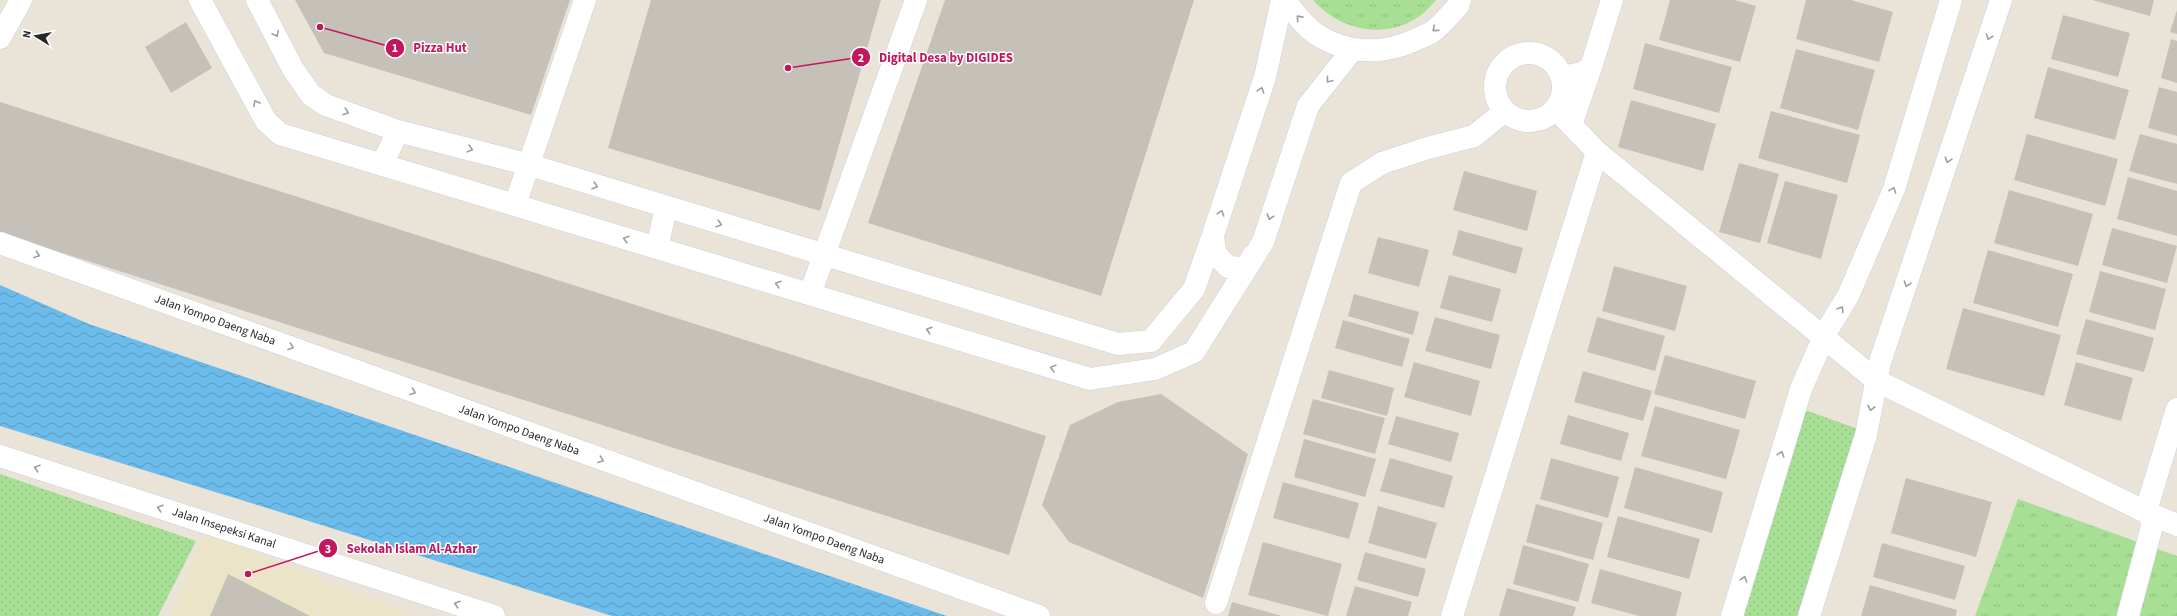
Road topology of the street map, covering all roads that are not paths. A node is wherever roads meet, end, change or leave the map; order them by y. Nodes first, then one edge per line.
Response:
1 (21, 0) edge
2 (200, 0) edge
3 (257, 0) edge
4 (585, 0) edge
5 (916, 0) edge
6 (1282, 0) edge
7 (1285, 0) edge
8 (1460, 0) edge
9 (1612, 0) edge
10 (1951, 0) edge
11 (2001, 0) edge
12 (0, 38) edge
13 (1352, 49) junction
14 (1591, 67) junction
15 (1561, 77) junction
16 (1556, 109) junction
17 (1505, 111) junction
18 (1571, 125) junction
19 (398, 131) junction
20 (1598, 152) junction
21 (382, 165) junction
22 (530, 165) junction
23 (515, 205) junction
24 (666, 208) junction
25 (1213, 235) junction
26 (0, 242) edge
27 (1263, 242) junction
28 (657, 248) junction
29 (823, 255) junction
30 (810, 294) junction
31 (1823, 339) junction
32 (1118, 344) junction
33 (1090, 379) junction
34 (1877, 381) junction
35 (2177, 409) edge
36 (0, 456) edge
37 (2150, 514) junction
38 (2177, 525) edge
39 (1216, 604) dead end
40 (494, 616) edge
41 (1039, 616) edge
42 (1452, 616) edge
43 (1732, 616) edge
44 (1809, 616) edge
45 (2128, 616) edge

1 - 12 street
21 -> 2 street
3 -> 19 street
4 - 22 street
5 - 29 street
25 -> 6 street
13 -> 7 street
8 -> 13 street
9 - 14 street
31 -> 10 street
11 -> 34 street
13 -> 27 street
14 - 15 street
14 - 18 street
15 - 16 street
15 - 17 street
16 - 17 street
16 - 18 street
17 - 39 street
18 - 20 street
19 - 21 street
19 -> 22 street
20 - 31 street
20 - 42 street
21 - 23 street
22 - 23 street
22 -> 24 street
28 -> 23 street
24 - 28 street
24 -> 29 street
25 - 27 street
25 - 32 street
26 -> 41 street, Jalan Yompo Daeng Naba
27 - 33 street
30 -> 28 street
29 - 30 street
29 - 32 street
33 -> 30 street
31 - 34 street
43 -> 31 street
32 - 33 street
34 - 37 street
34 -> 44 street
35 - 37 street
40 -> 36 street, Jalan Insepeksi Kanal
37 - 38 street
37 - 45 street

